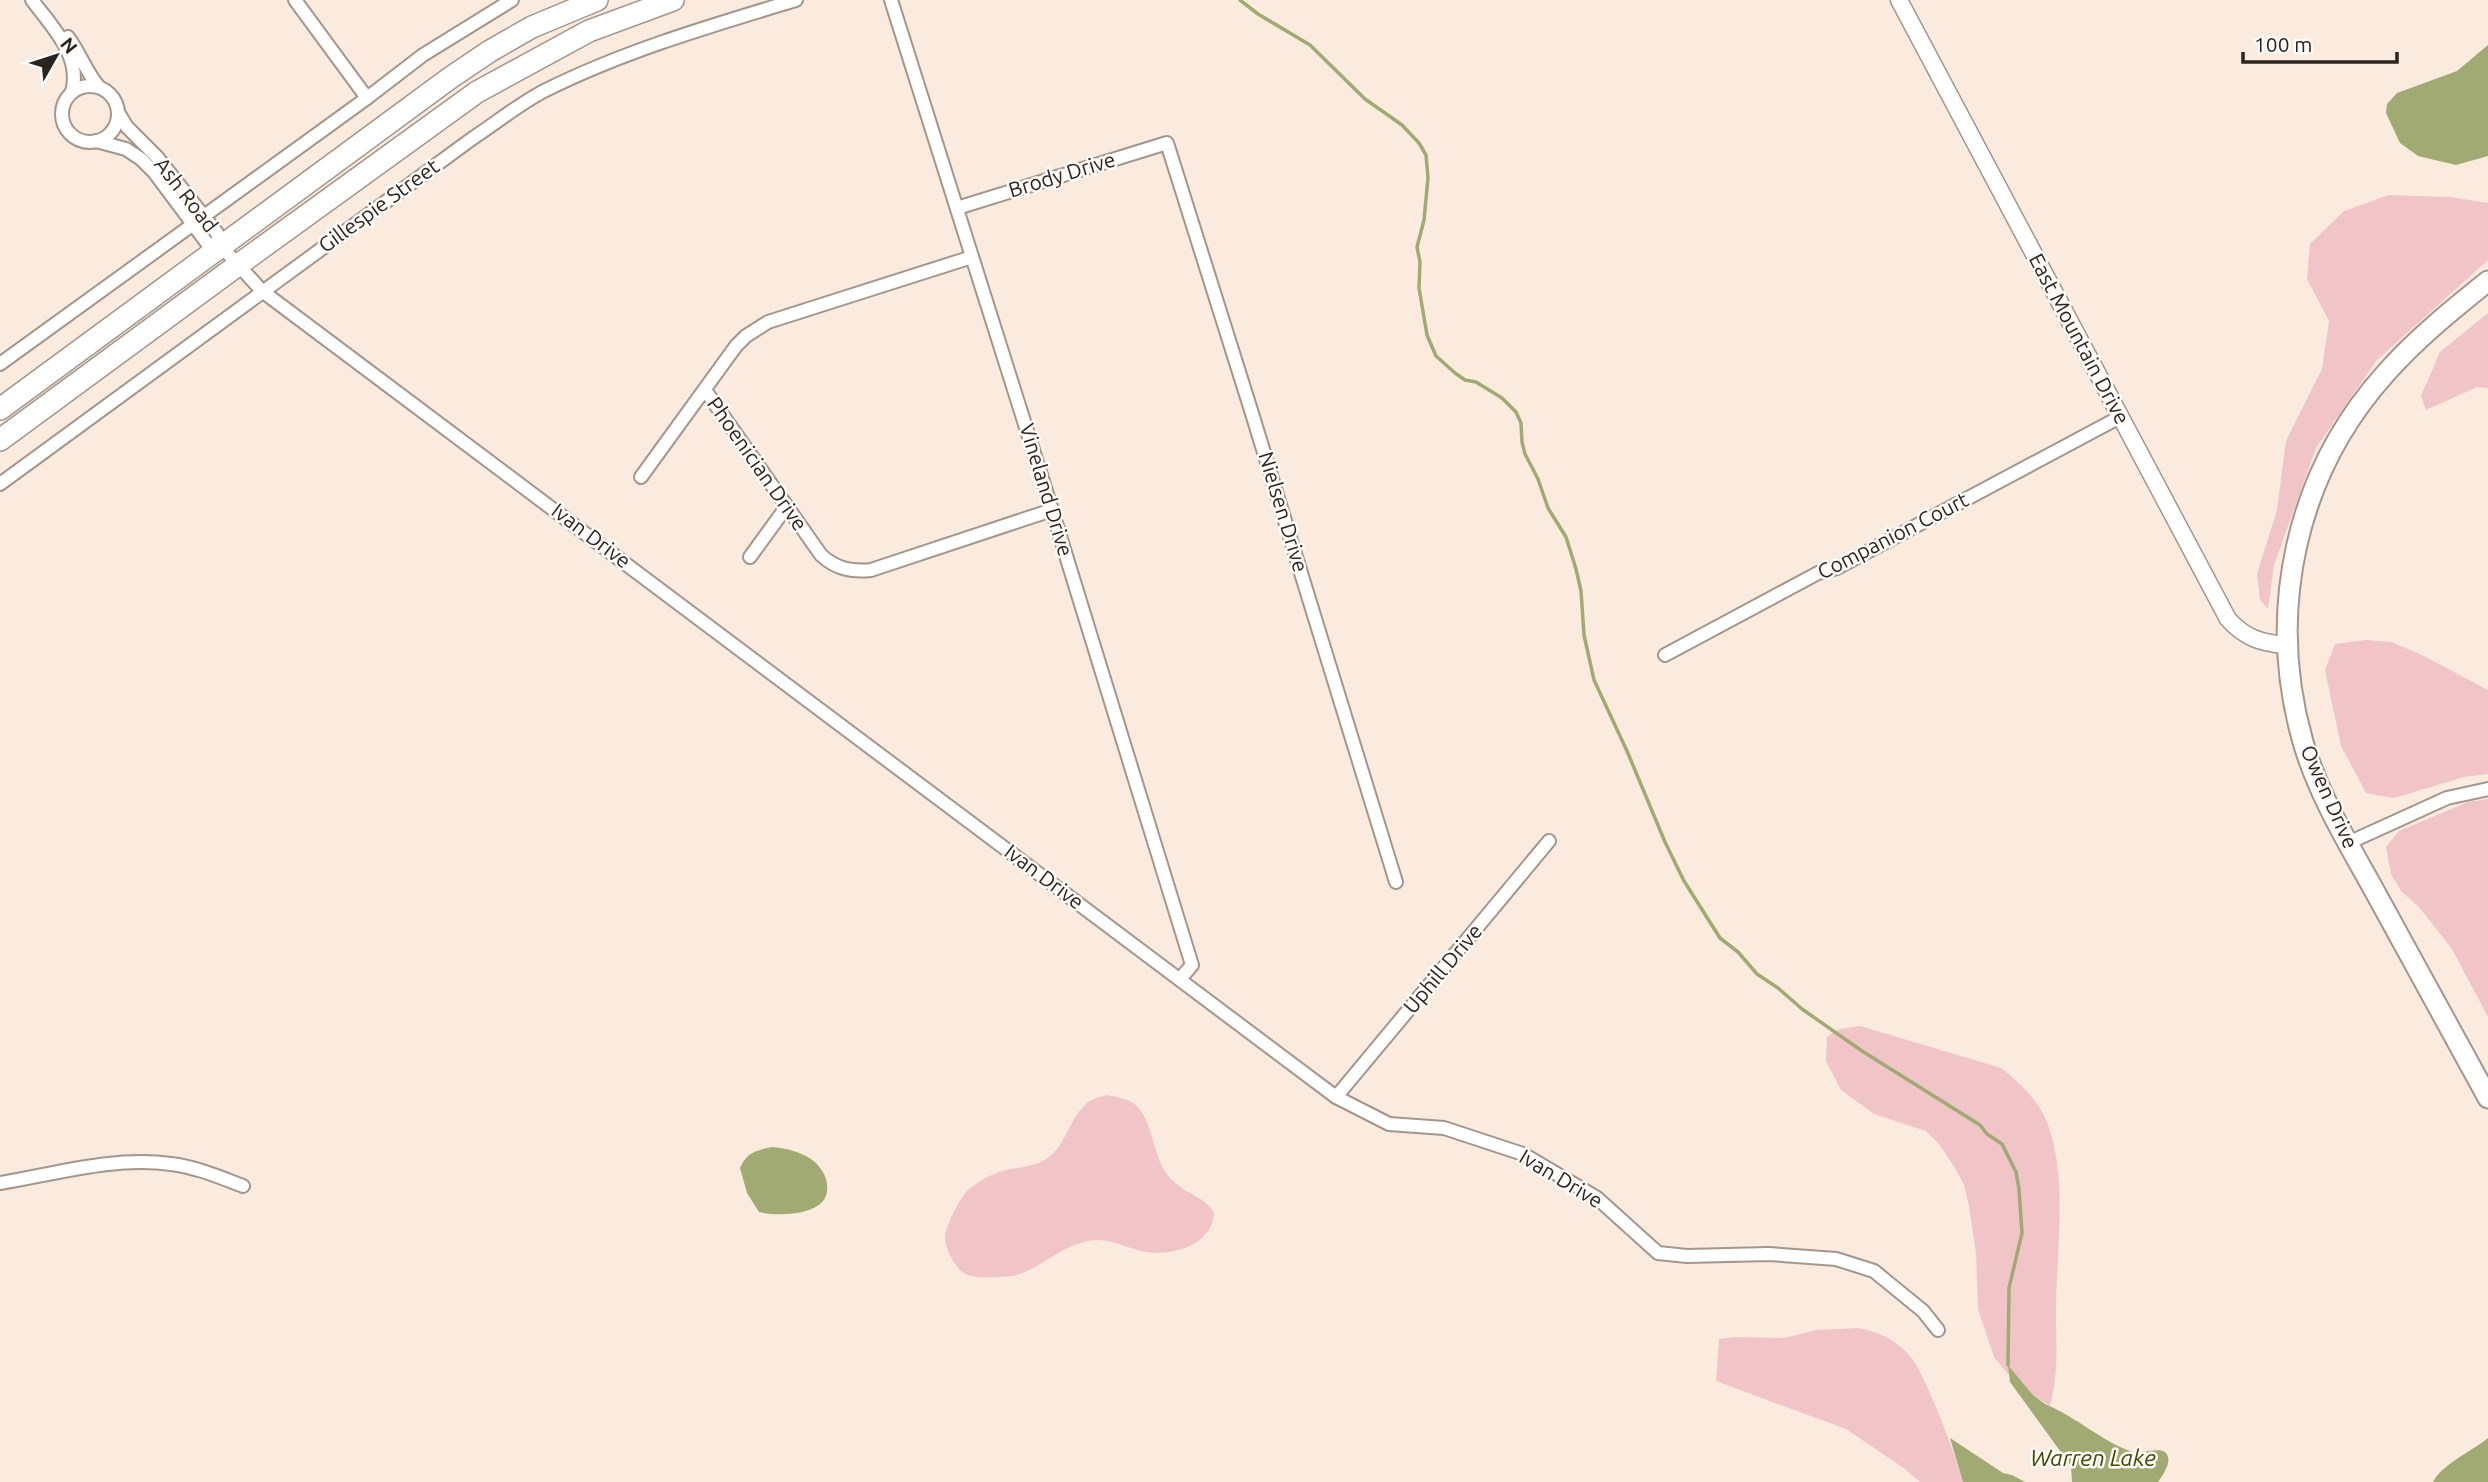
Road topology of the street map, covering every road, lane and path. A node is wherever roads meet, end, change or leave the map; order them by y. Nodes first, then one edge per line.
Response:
1 (32, 0) edge
2 (41, 0) edge
3 (295, 0) edge
4 (512, 0) edge
5 (597, 0) edge
6 (638, 0) edge
7 (673, 0) edge
8 (796, 0) edge
9 (891, 0) edge
10 (1899, 0) edge
11 (99, 87) junction
12 (72, 92) junction
13 (367, 98) junction
14 (463, 102) junction
15 (118, 112) junction
16 (96, 141) junction
17 (1167, 143) joint
18 (957, 208) junction
19 (204, 216) junction
20 (192, 225) junction
21 (221, 246) junction
22 (972, 257) junction
23 (238, 265) junction
24 (2488, 281) edge
25 (262, 291) junction
26 (0, 364) edge
27 (705, 390) junction
28 (0, 409) edge
29 (2120, 417) junction
30 (0, 440) edge
31 (641, 477) dead end
32 (0, 484) edge
33 (787, 506) junction
34 (1052, 510) junction
35 (750, 557) dead end
36 (2286, 646) junction
37 (1665, 654) dead end
38 (2488, 789) edge
39 (1549, 841) dead end
40 (2348, 843) junction
41 (1396, 882) dead end
42 (1181, 978) junction
43 (1336, 1097) junction
44 (2488, 1098) edge
45 (0, 1184) edge
46 (243, 1186) dead end
47 (1938, 1330) dead end

1 - 12 street
2 - 11 street
3 - 13 street
4 - 13 street
5 - 21 highway
6 - 14 highway
7 - 14 highway
8 - 25 street, Gillespie Street
9 - 18 street, Vineland Drive
10 - 29 street, East Mountain Drive
11 - 12 street
11 - 15 street
12 - 16 street
13 - 19 street
14 - 23 highway
15 - 16 street
15 - 19 street, Ash Road
16 - 20 street, Ash Road
17 - 18 street, Brody Drive
17 - 41 street, Nielsen Drive
18 - 22 street, Vineland Drive
19 - 21 street, Ash Road
20 - 21 street, Ash Road
20 - 26 street
21 - 23 street, Ivan Drive
21 - 28 highway
22 - 27 street, Phoenician Drive
22 - 34 street, Vineland Drive
23 - 25 street, Ivan Drive
23 - 30 highway
24 - 36 main road, Owen Drive
25 - 32 street, Gillespie Street
25 - 42 street, Ivan Drive
27 - 31 street
27 - 33 street, Phoenician Drive
29 - 36 street, East Mountain Drive
29 - 37 street, Companion Court
33 - 34 street, Phoenician Drive
33 - 35 street
34 - 42 street, Vineland Drive
36 - 40 main road, Owen Drive
38 - 40 street
39 - 43 street, Uphill Drive
40 - 44 main road, Owen Drive
42 - 43 street, Ivan Drive
43 - 47 street, Ivan Drive
45 - 46 street

